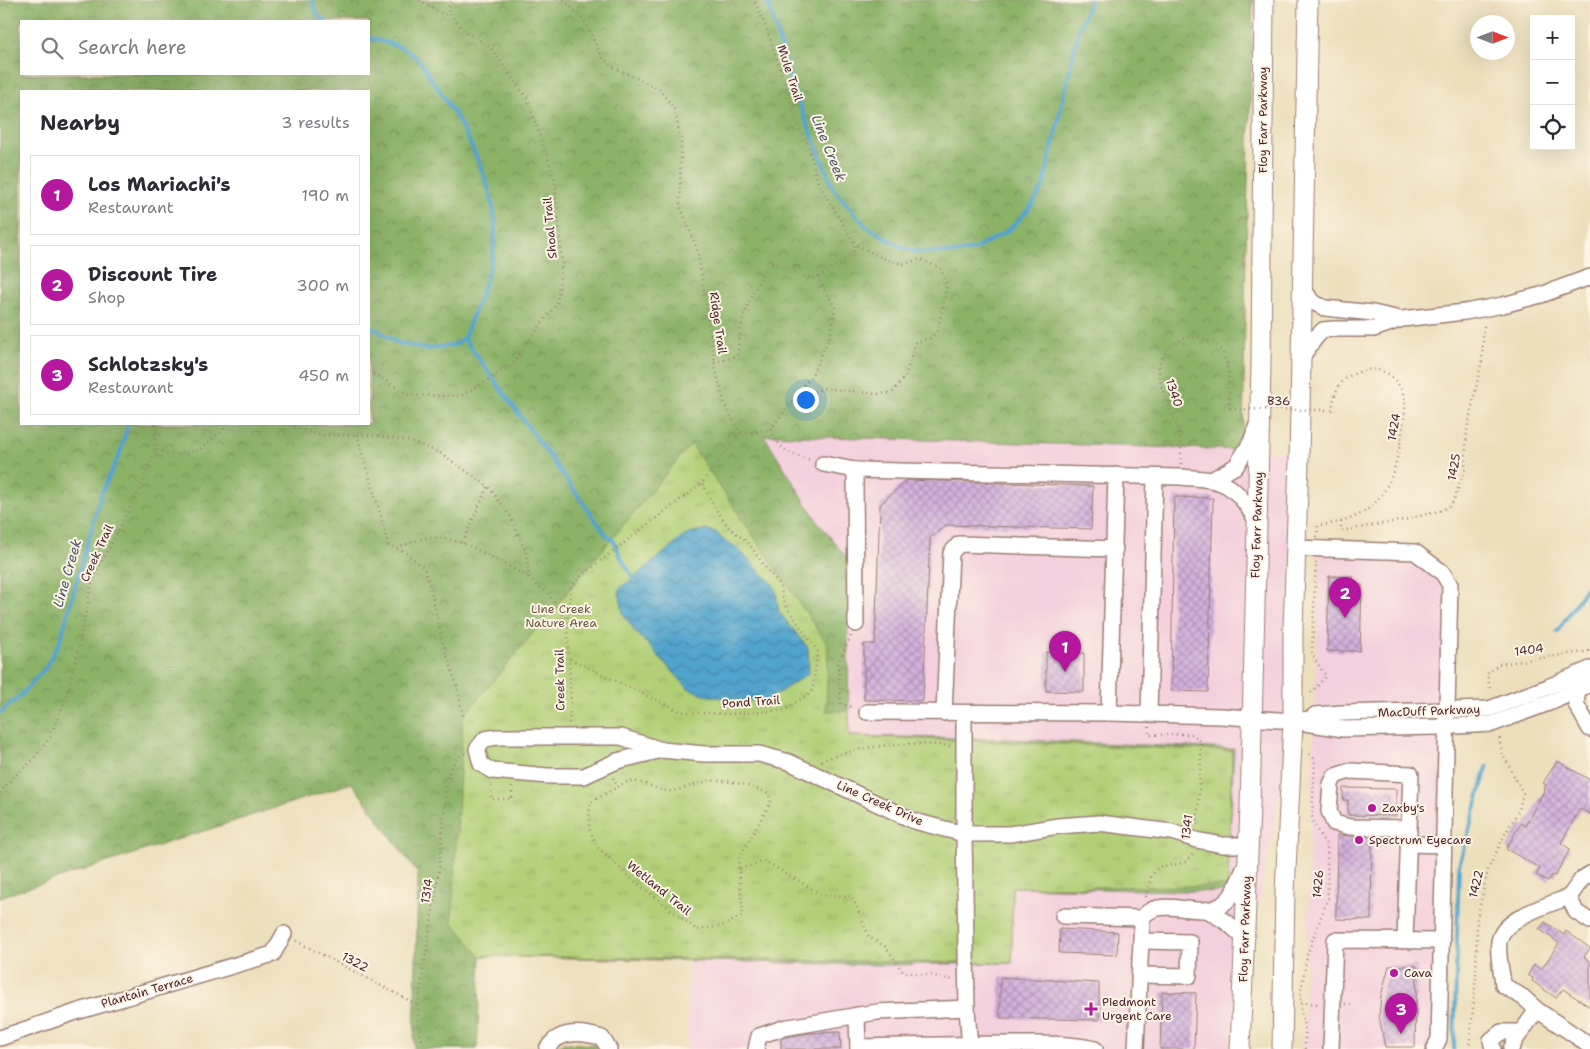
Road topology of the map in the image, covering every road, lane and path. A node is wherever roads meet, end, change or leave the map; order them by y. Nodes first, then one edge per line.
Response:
1 (420, 0) edge
2 (451, 0) edge
3 (564, 0) edge
4 (754, 0) edge
5 (1264, 0) edge
6 (1308, 0) edge
7 (448, 12) junction
8 (855, 244) junction
9 (1590, 277) edge
10 (817, 278) junction
11 (1302, 286) junction
12 (1482, 309) junction
13 (1402, 319) junction
14 (1301, 358) junction
15 (714, 362) junction
16 (370, 372) edge
17 (795, 398) junction
18 (1230, 409) joint
19 (1328, 410) joint
20 (1260, 417) junction
21 (156, 425) edge
22 (229, 425) edge
23 (292, 425) edge
24 (770, 430) junction
25 (740, 433) junction
26 (357, 434) junction
27 (154, 450) junction
28 (823, 464) joint
29 (855, 470) junction
30 (1116, 475) junction
31 (1155, 477) junction
32 (1180, 477) junction
33 (1213, 479) junction
34 (702, 483) junction
35 (488, 486) junction
36 (1256, 520) junction
37 (1341, 522) junction
38 (464, 544) junction
39 (396, 548) junction
40 (1115, 548) junction
41 (1296, 548) junction
42 (1317, 548) junction
43 (529, 577) junction
44 (567, 622) junction
45 (856, 624) joint
46 (1590, 651) edge
47 (570, 659) junction
48 (1590, 669) edge
49 (1582, 686) edge
50 (1490, 688) dead end
51 (1311, 693) dead end
52 (1447, 711) junction
53 (867, 712) joint
54 (944, 712) junction
55 (964, 712) junction
56 (1109, 713) junction
57 (1149, 714) junction
58 (464, 717) dead end
59 (1251, 718) junction
60 (1293, 721) junction
61 (1447, 726) junction
62 (1590, 729) edge
63 (564, 736) junction
64 (1499, 737) dead end
65 (964, 748) junction
66 (478, 749) junction
67 (662, 750) junction
68 (840, 754) dead end
69 (1309, 754) dead end
70 (607, 765) junction
71 (491, 786) dead end
72 (512, 786) dead end
73 (617, 786) junction
74 (0, 792) edge
75 (1409, 828) junction
76 (964, 834) junction
77 (1196, 840) junction
78 (1408, 844) junction
79 (1444, 845) junction
80 (1248, 854) junction
81 (739, 869) junction
82 (1590, 874) edge
83 (1568, 897) junction
84 (1207, 910) junction
85 (1063, 916) dead end
86 (1142, 918) junction
87 (1590, 922) edge
88 (284, 934) joint
89 (1243, 937) junction
90 (1405, 940) junction
91 (1141, 941) junction
92 (1442, 941) junction
93 (1139, 976) junction
94 (1283, 982) junction
95 (966, 984) junction
96 (418, 1005) junction
97 (967, 1008) junction
98 (1537, 1010) junction
99 (857, 1014) junction
100 (1521, 1032) junction
101 (5, 1041) edge
102 (970, 1046) edge
103 (858, 1048) edge
104 (1590, 1048) edge
105 (426, 1049) edge
106 (547, 1049) edge
107 (609, 1049) edge
108 (756, 1049) edge
109 (1095, 1049) edge
110 (1136, 1049) edge
111 (1240, 1049) edge
112 (1274, 1049) edge
113 (1282, 1049) edge
114 (1305, 1049) edge
115 (1330, 1049) edge
116 (1434, 1049) edge
117 (1469, 1049) edge
118 (1493, 1049) edge
119 (1510, 1049) edge

1 - 7 path
2 - 7 path
3 - 15 path, Ridge Trail
4 - 8 path, Mule Trail
5 - 20 main road, Floy Farr Parkway
6 - 11 main road
7 - 16 path, Shoal Trail
8 - 10 path
8 - 17 path
9 - 12 street
10 - 15 path
10 - 17 path
11 - 13 street
11 - 14 main road
12 - 13 street
12 - 37 path, 1425
13 - 14 street
14 - 41 main road
15 - 25 path, Ridge Trail
17 - 24 path
18 - 19 path, B36, bridge
18 - 32 path, 1340
19 - 37 path, 1424
20 - 33 street
20 - 36 main road, Floy Farr Parkway
21 - 27 path
22 - 27 path
23 - 26 path
24 - 25 path
24 - 28 path
25 - 34 path
26 - 35 path
26 - 39 path
27 - 74 path, Creek Trail
28 - 29 street
29 - 30 street
29 - 45 street
30 - 31 street
30 - 40 street
31 - 32 street
31 - 57 street
32 - 33 street
33 - 36 street
34 - 44 path
34 - 47 path, Pond Trail
35 - 38 path
35 - 43 path
36 - 59 main road, Floy Farr Parkway
37 - 42 path, 1424
38 - 39 path, Creek Trail
38 - 43 path, Creek Trail
39 - 58 path
40 - 54 street
40 - 56 street
41 - 42 street
41 - 60 main road
42 - 51 path
42 - 52 street
43 - 44 path, Creek Trail
44 - 47 path, Creek Trail
45 - 53 path
46 - 50 path, 1404
47 - 63 path, Creek Trail
48 - 49 street, MacDuff Parkway
49 - 52 street, MacDuff Parkway
49 - 61 street, MacDuff Parkway
49 - 62 street
52 - 60 street, MacDuff Parkway
52 - 61 street
53 - 54 street, MacDuff Parkway
54 - 55 street, MacDuff Parkway
55 - 56 street, MacDuff Parkway
55 - 65 street
56 - 57 street, MacDuff Parkway
57 - 59 street, MacDuff Parkway
57 - 77 path, 1341
59 - 60 street, MacDuff Parkway
59 - 80 main road, Floy Farr Parkway
60 - 61 street, MacDuff Parkway
60 - 94 main road
61 - 79 street
63 - 66 street, Line Creek Drive
63 - 67 street, Line Creek Drive
64 - 117 path, 1422
65 - 68 path
65 - 76 street
66 - 70 street, Line Creek Drive
66 - 96 path, 1314
67 - 70 street, Line Creek Drive
67 - 76 street, Line Creek Drive
69 - 114 path, 1426
70 - 73 path
71 - 72 path
73 - 81 path, Wetland Trail
73 - 81 path, Wetland Trail
75 - 75 street
75 - 78 street
76 - 77 street, Line Creek Drive
76 - 95 street
77 - 80 street, Line Creek Drive
77 - 86 path, 1341
78 - 79 street
78 - 90 street
79 - 92 street
80 - 84 street
80 - 89 main road, Floy Farr Parkway
81 - 95 path
82 - 83 street
83 - 87 street
83 - 98 street
84 - 86 street
84 - 89 street
85 - 86 street
86 - 91 street
88 - 96 path, 1322
88 - 101 street, Plantain Terrace
89 - 111 main road, Floy Farr Parkway
90 - 92 street
90 - 115 street
91 - 93 street
91 - 93 street
92 - 116 street
93 - 110 street
94 - 112 main road
94 - 113 main road
95 - 97 street
96 - 105 path, 1314
97 - 99 street
97 - 102 street
98 - 100 street
98 - 104 street
99 - 103 street
99 - 108 street
100 - 118 street
100 - 119 street
102 - 103 street
102 - 109 street
106 - 107 street

